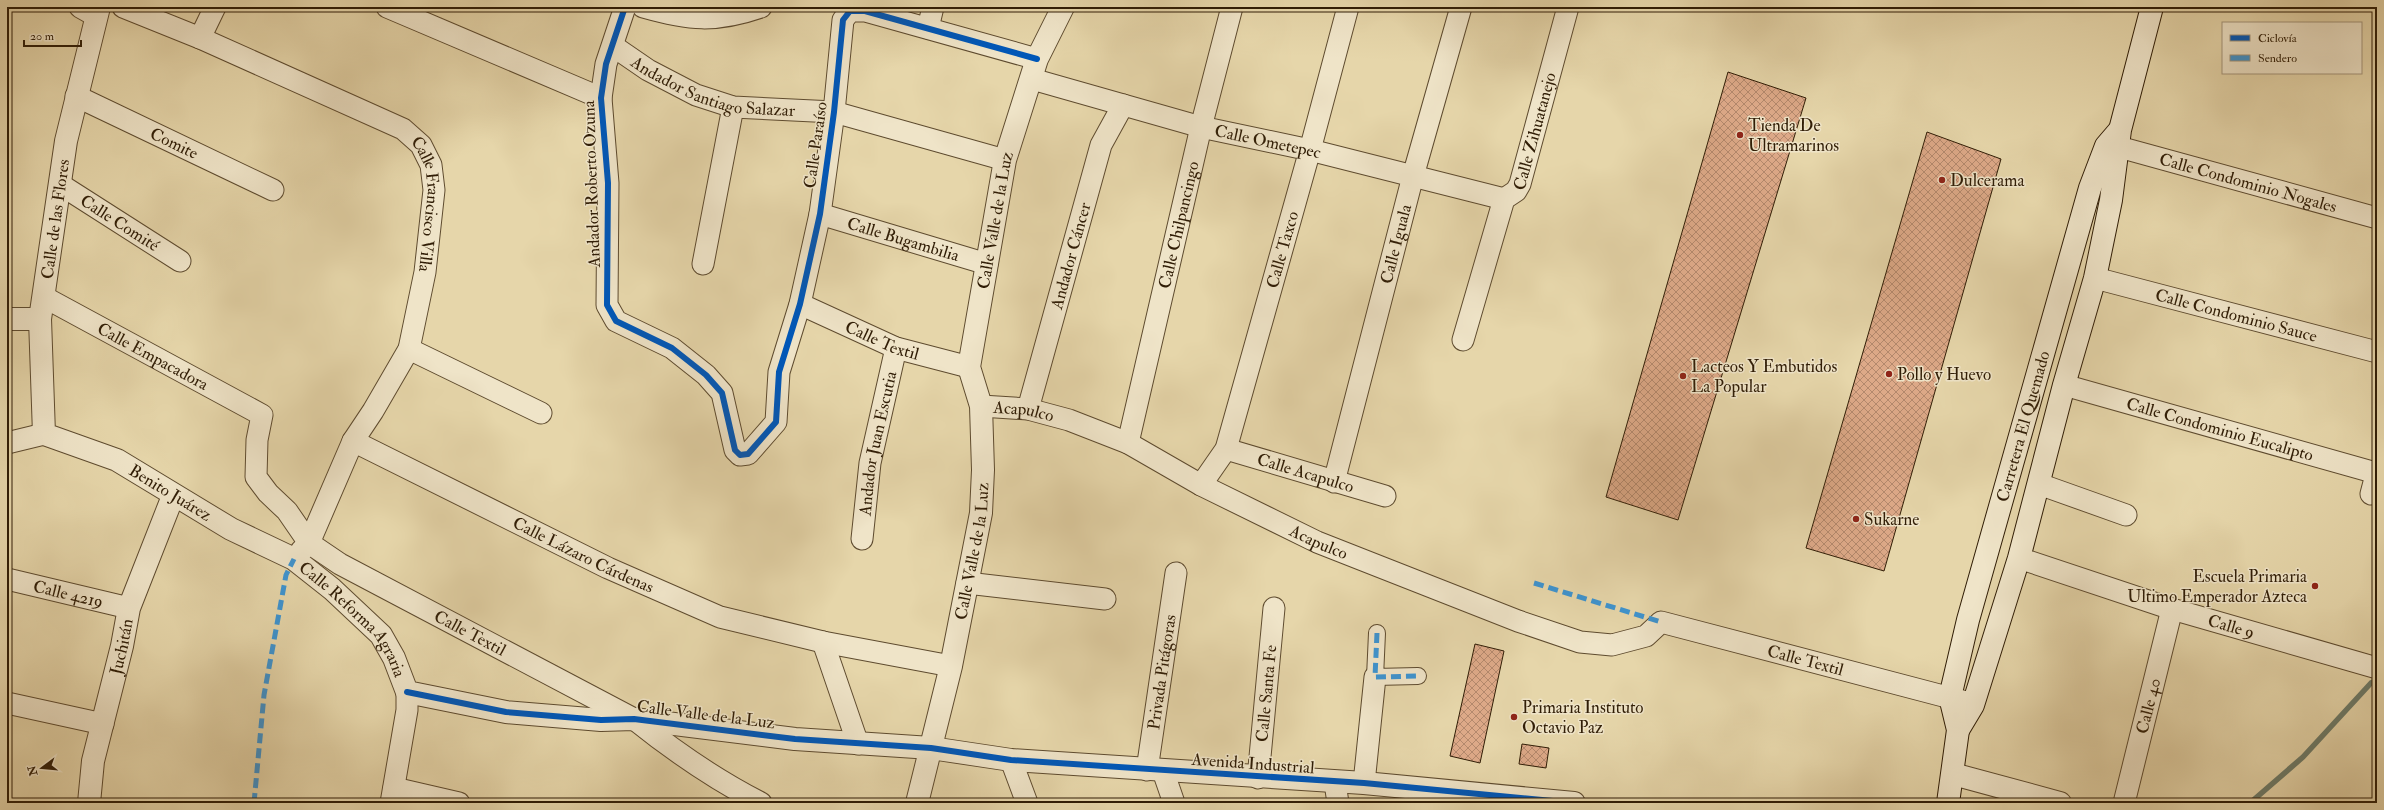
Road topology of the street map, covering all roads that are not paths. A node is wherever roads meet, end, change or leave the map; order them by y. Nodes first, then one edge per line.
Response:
1 (123, 7) edge
2 (215, 7) edge
3 (387, 7) edge
4 (625, 7) edge
5 (643, 7) edge
6 (762, 7) edge
7 (933, 7) edge
8 (1063, 7) edge
9 (1232, 7) edge
10 (1348, 7) edge
11 (1461, 7) edge
12 (1568, 7) edge
13 (2152, 7) edge
14 (92, 10) edge
15 (928, 28) junction
16 (200, 38) junction
17 (613, 46) junction
18 (1034, 69) junction
19 (76, 96) junction
20 (601, 98) junction
21 (1123, 105) junction
22 (733, 108) junction
23 (834, 112) junction
24 (1200, 127) junction
25 (2115, 141) junction
26 (1310, 150) junction
27 (1005, 160) junction
28 (1413, 176) junction
29 (61, 185) junction
30 (273, 190) dead end
31 (1504, 199) junction
32 (820, 214) junction
33 (2377, 218) edge
34 (180, 261) dead end
35 (703, 264) dead end
36 (987, 264) junction
37 (2096, 278) junction
38 (44, 297) junction
39 (800, 304) junction
40 (7, 319) edge
41 (40, 319) junction
42 (1463, 340) dead end
43 (896, 348) junction
44 (409, 349) junction
45 (2377, 352) edge
46 (969, 367) junction
47 (2064, 385) junction
48 (980, 406) junction
49 (1028, 409) junction
50 (541, 413) dead end
51 (44, 434) junction
52 (353, 441) junction
53 (7, 443) edge
54 (1128, 443) junction
55 (1226, 449) junction
56 (740, 455) joint
57 (2377, 472) edge
58 (1334, 482) junction
59 (2039, 484) junction
60 (1201, 485) junction
61 (2371, 494) dead end
62 (173, 496) junction
63 (1385, 496) dead end
64 (2126, 515) dead end
65 (862, 539) dead end
66 (309, 543) junction
67 (2019, 558) junction
68 (294, 559) junction
69 (1176, 573) dead end
70 (7, 579) edge
71 (968, 582) junction
72 (1105, 599) dead end
73 (129, 608) junction
74 (1274, 608) dead end
75 (2172, 610) junction
76 (1661, 622) joint
77 (1377, 633) dead end
78 (823, 642) junction
79 (951, 666) junction
80 (2377, 668) edge
81 (1418, 676) dead end
82 (1375, 677) junction
83 (407, 692) junction
84 (1950, 697) junction
85 (7, 702) edge
86 (1974, 705) junction
87 (634, 719) junction
88 (103, 724) junction
89 (1958, 730) junction
90 (858, 744) junction
91 (931, 748) junction
92 (1010, 760) junction
93 (1155, 771) junction
94 (1953, 774) junction
95 (1258, 778) junction
96 (1364, 783) junction
97 (1337, 793) edge
98 (392, 796) edge
99 (1466, 797) edge
100 (89, 803) edge
101 (459, 803) edge
102 (761, 803) edge
103 (917, 803) edge
104 (1027, 803) edge
105 (1174, 803) edge
106 (1574, 803) edge
107 (1948, 803) edge
108 (2060, 803) edge
109 (2124, 803) edge

1 - 16 street, Calle Francisco Villa
2 - 16 street
3 - 20 street
4 - 17 street, Andador Roberto Ozuna
5 - 6 street
7 - 15 street
8 - 18 street, Calle Valle de la Luz
9 - 24 street, Calle Chilpancingo
10 - 26 street, Calle Taxco
11 - 28 street, Calle Iguala
12 - 31 street, Calle Zihuatanejo
13 - 25 street, Carretera El Quemado
14 - 19 street, Calle de las Flores
15 - 18 street, Calle Paraíso
15 - 23 street, Calle Paraíso
16 - 44 street, Calle Francisco Villa
17 - 20 street, Andador Roberto Ozuna
17 - 22 street, Andador Santiago Salazar
18 - 21 street, Calle Ometepec
18 - 27 street, Calle Valle de la Luz
19 - 29 street, Calle de las Flores
19 - 30 street, Comite
20 - 56 street, Andador Roberto Ozuna
21 - 24 street, Calle Ometepec
21 - 49 street, Andador Cáncer
22 - 23 street, Andador Santiago Salazar
22 - 35 street
23 - 27 street, Andador Santiago Salazar
23 - 32 street, Calle Paraíso
24 - 26 street, Calle Ometepec
24 - 54 street, Calle Chilpancingo
25 - 33 street, Calle Condominio Nogales
25 - 37 street, Carretera El Quemado
25 - 84 street, Carretera El Quemado
26 - 28 street, Calle Ometepec
26 - 55 street, Calle Taxco
27 - 36 street, Calle Valle de la Luz
28 - 31 street, Calle Ometepec
28 - 58 street, Calle Iguala
29 - 34 street, Calle Comité
29 - 38 street, Calle de las Flores
31 - 42 street, Calle Zihuatanejo
32 - 36 street, Calle Bugambilia
32 - 39 street, Calle Paraíso
36 - 46 street, Calle Valle de la Luz
37 - 45 street, Calle Condominio Sauce
37 - 47 street, Carretera El Quemado
38 - 41 street, Calle de las Flores
38 - 66 street, Calle Empacadora
39 - 43 street, Calle Textil
39 - 56 street, Calle Paraíso
40 - 41 street
41 - 51 street, Calle de las Flores
43 - 46 street, Calle Textil
43 - 65 street, Andador Juan Escutia
44 - 50 street
44 - 52 street, Calle Francisco Villa
46 - 48 street, Calle Valle de la Luz
47 - 57 street, Calle Condominio Eucalipto
47 - 59 street, Carretera El Quemado
48 - 49 street, Acapulco
48 - 71 street, Calle Valle de la Luz
49 - 54 street, Acapulco
51 - 53 street
51 - 62 street, Benito Juárez
52 - 66 street, Calle Francisco Villa
52 - 78 street, Calle Lázaro Cárdenas
54 - 60 street, Acapulco
55 - 58 street, Calle Acapulco
55 - 60 street, Calle Taxco
57 - 61 street
58 - 63 street, Calle Acapulco
59 - 64 street
59 - 67 street, Carretera El Quemado
60 - 76 street, Acapulco
62 - 68 street, Benito Juárez
62 - 73 street, Juchitán
66 - 68 street, Calle Francisco Villa
66 - 87 street, Calle Textil
67 - 75 street, Calle 9
67 - 86 street, Carretera El Quemado
68 - 83 street, Calle Reforma Agraria
69 - 93 street, Privada Pitágoras
70 - 73 street, Calle 4219
71 - 72 street
71 - 79 street, Calle Valle de la Luz
73 - 88 street, Juchitán
74 - 95 street, Calle Santa Fe
75 - 80 street, Calle 9
75 - 109 street, Calle 40
76 - 84 street, Calle Textil
77 - 82 street
78 - 79 street, Calle Lázaro Cárdenas
78 - 90 street
79 - 91 street, Calle Valle de la Luz
81 - 82 street
82 - 96 street
83 - 87 street, Calle Valle de la Luz
83 - 98 street, Calle Reforma Agraria
84 - 86 street, Calle Textil
84 - 89 street, Carretera El Quemado
85 - 88 street
86 - 89 street, Carretera El Quemado
87 - 90 street, Calle Valle de la Luz
87 - 102 street, Calle Textil
88 - 100 street, Juchitán
89 - 94 street, Carretera El Quemado
90 - 91 street, Calle Valle de la Luz
91 - 92 street, Avenida Industrial
91 - 103 street
92 - 93 street, Avenida Industrial
92 - 104 street
93 - 95 street, Avenida Industrial
93 - 105 street
94 - 107 street, Carretera El Quemado
94 - 108 street
95 - 97 street, Avenida Industrial
96 - 97 street, Avenida Industrial
96 - 99 street, Avenida Industrial
98 - 101 street
99 - 106 street, Avenida Industrial

